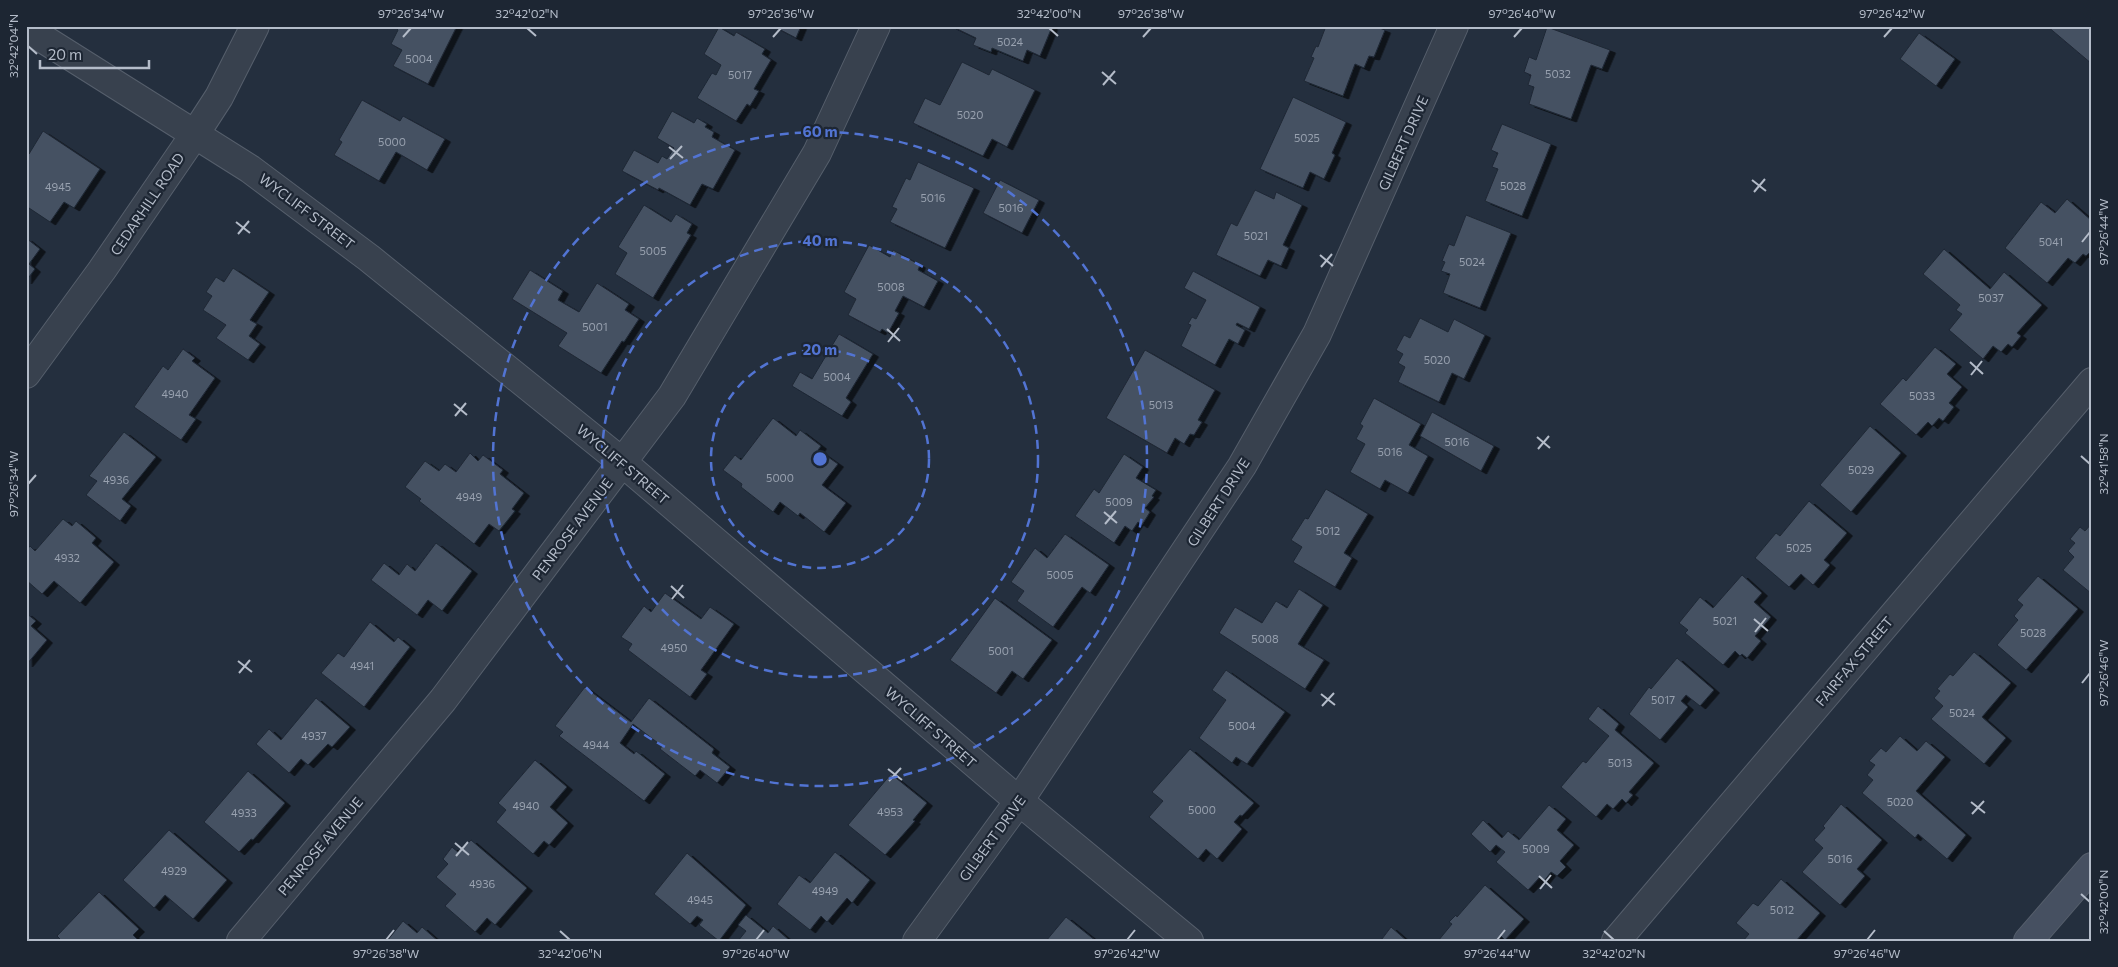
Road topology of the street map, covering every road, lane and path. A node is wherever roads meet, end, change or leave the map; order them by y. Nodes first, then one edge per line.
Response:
1 (255, 26) edge
2 (876, 26) edge
3 (1454, 26) edge
4 (26, 28) edge
5 (195, 134) junction
6 (26, 374) edge
7 (2092, 382) edge
8 (622, 462) junction
9 (1019, 802) junction
10 (2092, 867) edge
11 (241, 941) edge
12 (917, 941) edge
13 (1190, 941) edge
14 (1616, 941) edge
15 (2028, 941) edge

1 - 5 street, CEDARHILL ROAD
2 - 8 street, PENROSE AVENUE
3 - 9 street, GILBERT DRIVE
4 - 5 street, WYCLIFF STREET
5 - 6 street, CEDARHILL ROAD
5 - 8 street, WYCLIFF STREET
7 - 14 street, FAIRFAX STREET
8 - 9 street, WYCLIFF STREET
8 - 11 street, PENROSE AVENUE
9 - 12 street, GILBERT DRIVE
9 - 13 street, WYCLIFF STREET
10 - 15 street

